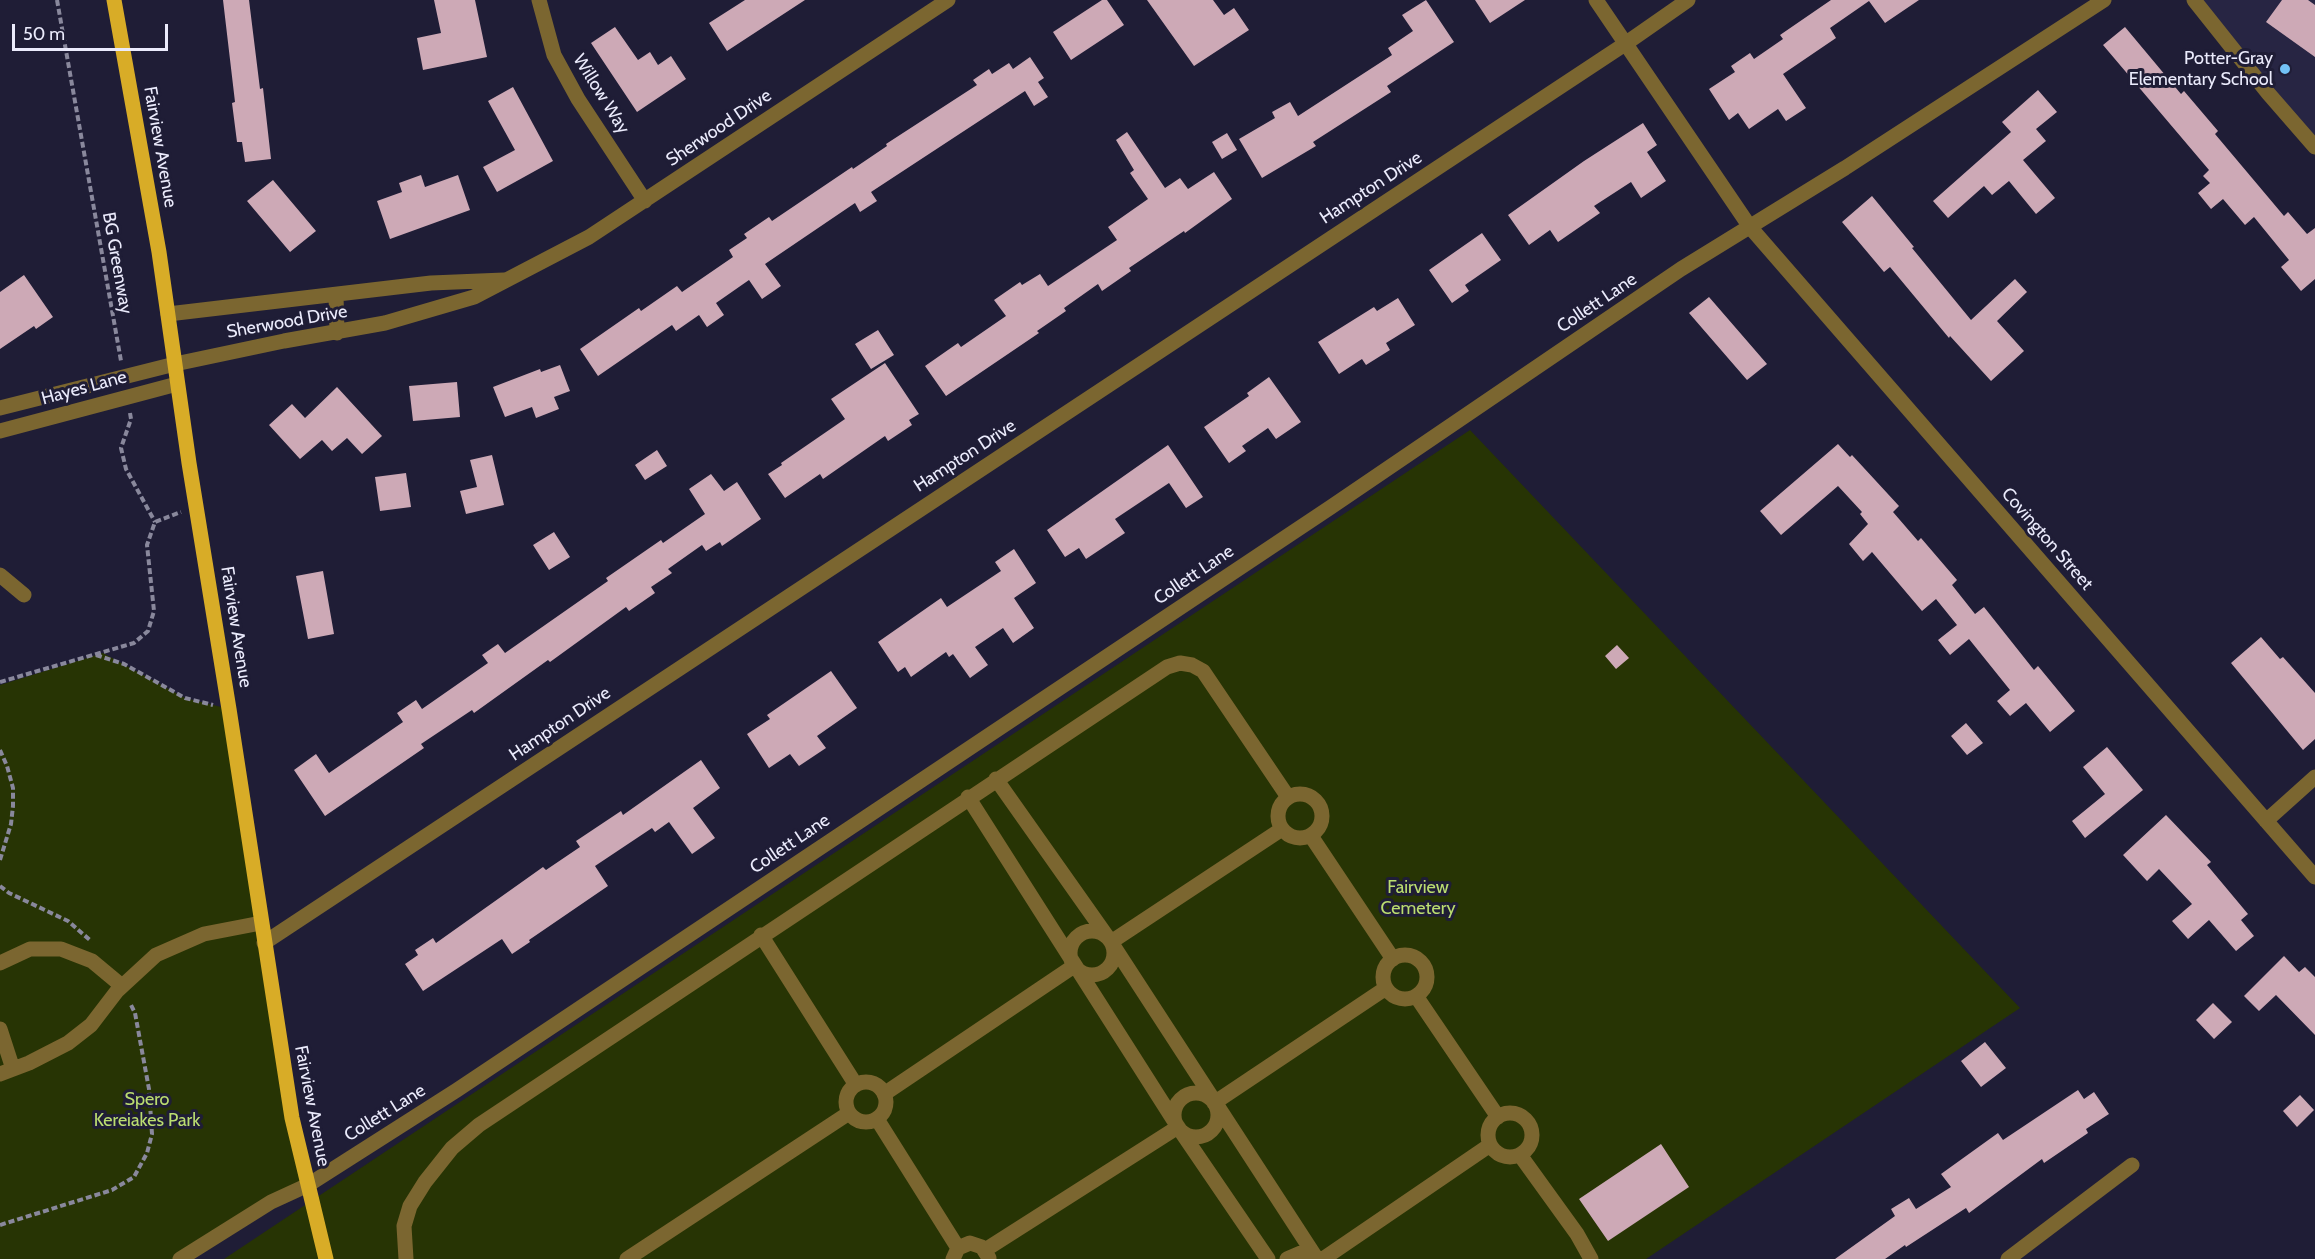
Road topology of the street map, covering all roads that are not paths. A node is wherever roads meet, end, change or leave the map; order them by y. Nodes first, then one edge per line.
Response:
1 (114, 0) edge
2 (539, 0) edge
3 (948, 0) edge
4 (1596, 0) edge
5 (1688, 0) edge
6 (2104, 0) edge
7 (2193, 0) edge
8 (1625, 44) junction
9 (2308, 131) edge
10 (2315, 147) edge
11 (645, 201) junction
12 (1750, 227) junction
13 (507, 280) junction
14 (336, 295) junction
15 (168, 314) junction
16 (337, 333) junction
17 (175, 364) junction
18 (177, 384) junction
19 (0, 408) edge
20 (0, 431) edge
21 (0, 575) edge
22 (24, 596) dead end
23 (2315, 777) edge
24 (996, 780) junction
25 (1288, 797) junction
26 (968, 798) junction
27 (2266, 821) junction
28 (1282, 829) junction
29 (1311, 836) junction
30 (2315, 877) edge
31 (261, 923) junction
32 (761, 935) junction
33 (1111, 942) junction
34 (264, 943) junction
35 (1393, 958) junction
36 (0, 963) edge
37 (1074, 966) junction
38 (122, 986) junction
39 (1386, 988) junction
40 (1416, 996) junction
41 (0, 1029) edge
42 (6, 1071) edge
43 (856, 1085) junction
44 (884, 1094) junction
45 (1214, 1103) junction
46 (849, 1113) junction
47 (1498, 1117) junction
48 (877, 1119) junction
49 (1178, 1127) junction
50 (1490, 1145) junction
51 (1520, 1155) junction
52 (2132, 1165) dead end
53 (308, 1185) junction
54 (956, 1254) edge
55 (987, 1254) edge
56 (180, 1259) edge
57 (326, 1259) edge
58 (406, 1259) edge
59 (627, 1259) edge
60 (1268, 1259) edge
61 (1287, 1259) edge
62 (1317, 1259) edge
63 (1323, 1259) edge
64 (1591, 1259) edge
65 (2008, 1259) edge

1 - 15 main road, Fairview Avenue
2 - 11 street, Willow Way
3 - 11 street, Sherwood Drive
4 - 8 street, Covington Street
5 - 8 street, Hampton Drive
6 - 12 street, Collett Lane
7 - 9 street
8 - 12 street, Covington Street
8 - 34 street, Hampton Drive
9 - 10 street
11 - 13 street, Sherwood Drive
12 - 27 street, Covington Street
12 - 53 street, Collett Lane
13 - 14 street, Sherwood Drive
13 - 16 street, Sherwood Drive
14 - 15 street, Sherwood Drive
14 - 16 street
15 - 17 main road, Fairview Avenue
16 - 17 street, Sherwood Drive
17 - 18 main road, Fairview Avenue
17 - 19 street, Hayes Lane
18 - 20 street, Hayes Lane
18 - 31 main road, Fairview Avenue
21 - 22 street
23 - 27 street
24 - 25 street
24 - 26 street
24 - 33 street
25 - 28 street
25 - 29 street
26 - 32 street
26 - 37 street
27 - 30 street, Covington Street
28 - 29 street
28 - 33 street
29 - 35 street
31 - 34 main road, Fairview Avenue
31 - 38 street
32 - 43 street
32 - 58 street
33 - 37 street
33 - 37 street
33 - 45 street
34 - 53 main road, Fairview Avenue
35 - 39 street
35 - 40 street
36 - 38 street
37 - 44 street
37 - 49 street
38 - 42 street
39 - 40 street
39 - 45 street
40 - 47 street
41 - 42 street
43 - 44 street
43 - 46 street
44 - 48 street
45 - 49 street
45 - 49 street
45 - 62 street
46 - 48 street
46 - 59 street
47 - 50 street
47 - 51 street
48 - 54 street
49 - 55 street
49 - 60 street
50 - 51 street
50 - 63 street
51 - 64 street
52 - 65 street
53 - 56 street, Collett Lane
53 - 57 main road, Fairview Avenue
54 - 55 street
61 - 62 street

